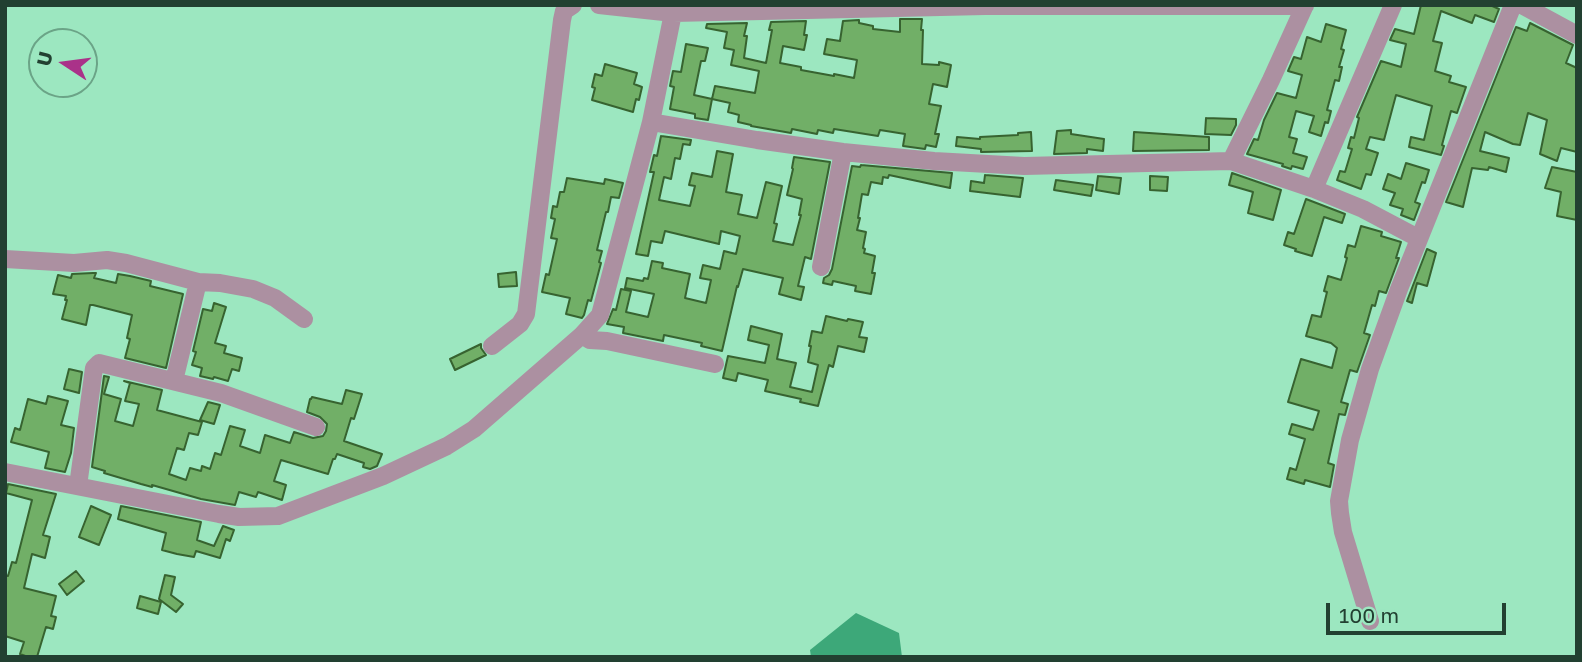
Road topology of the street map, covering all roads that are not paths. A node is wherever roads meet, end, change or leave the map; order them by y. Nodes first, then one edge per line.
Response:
1 (573, 5) edge
2 (599, 5) edge
3 (1392, 5) edge
4 (1513, 5) edge
5 (1522, 5) edge
6 (1305, 6) edge
7 (673, 9) edge
8 (1577, 35) edge
9 (651, 122) junction
10 (844, 152) junction
11 (1231, 161) junction
12 (1314, 189) junction
13 (1418, 238) junction
14 (5, 259) edge
15 (821, 267) dead end
16 (198, 282) junction
17 (304, 319) dead end
18 (582, 335) junction
19 (492, 346) dead end
20 (716, 364) dead end
21 (174, 381) junction
22 (316, 427) dead end
23 (5, 472) edge
24 (79, 486) junction
25 (1370, 621) dead end

1 - 19 street
2 - 7 street
3 - 12 street
4 - 13 street
5 - 8 street
6 - 7 street
6 - 11 street
7 - 9 street
9 - 10 street
9 - 18 street
10 - 11 street
10 - 15 street
11 - 12 street
12 - 13 street
13 - 25 street
14 - 16 street
16 - 17 street
16 - 21 street
18 - 20 street
18 - 24 street
21 - 22 street
21 - 24 street
23 - 24 street

